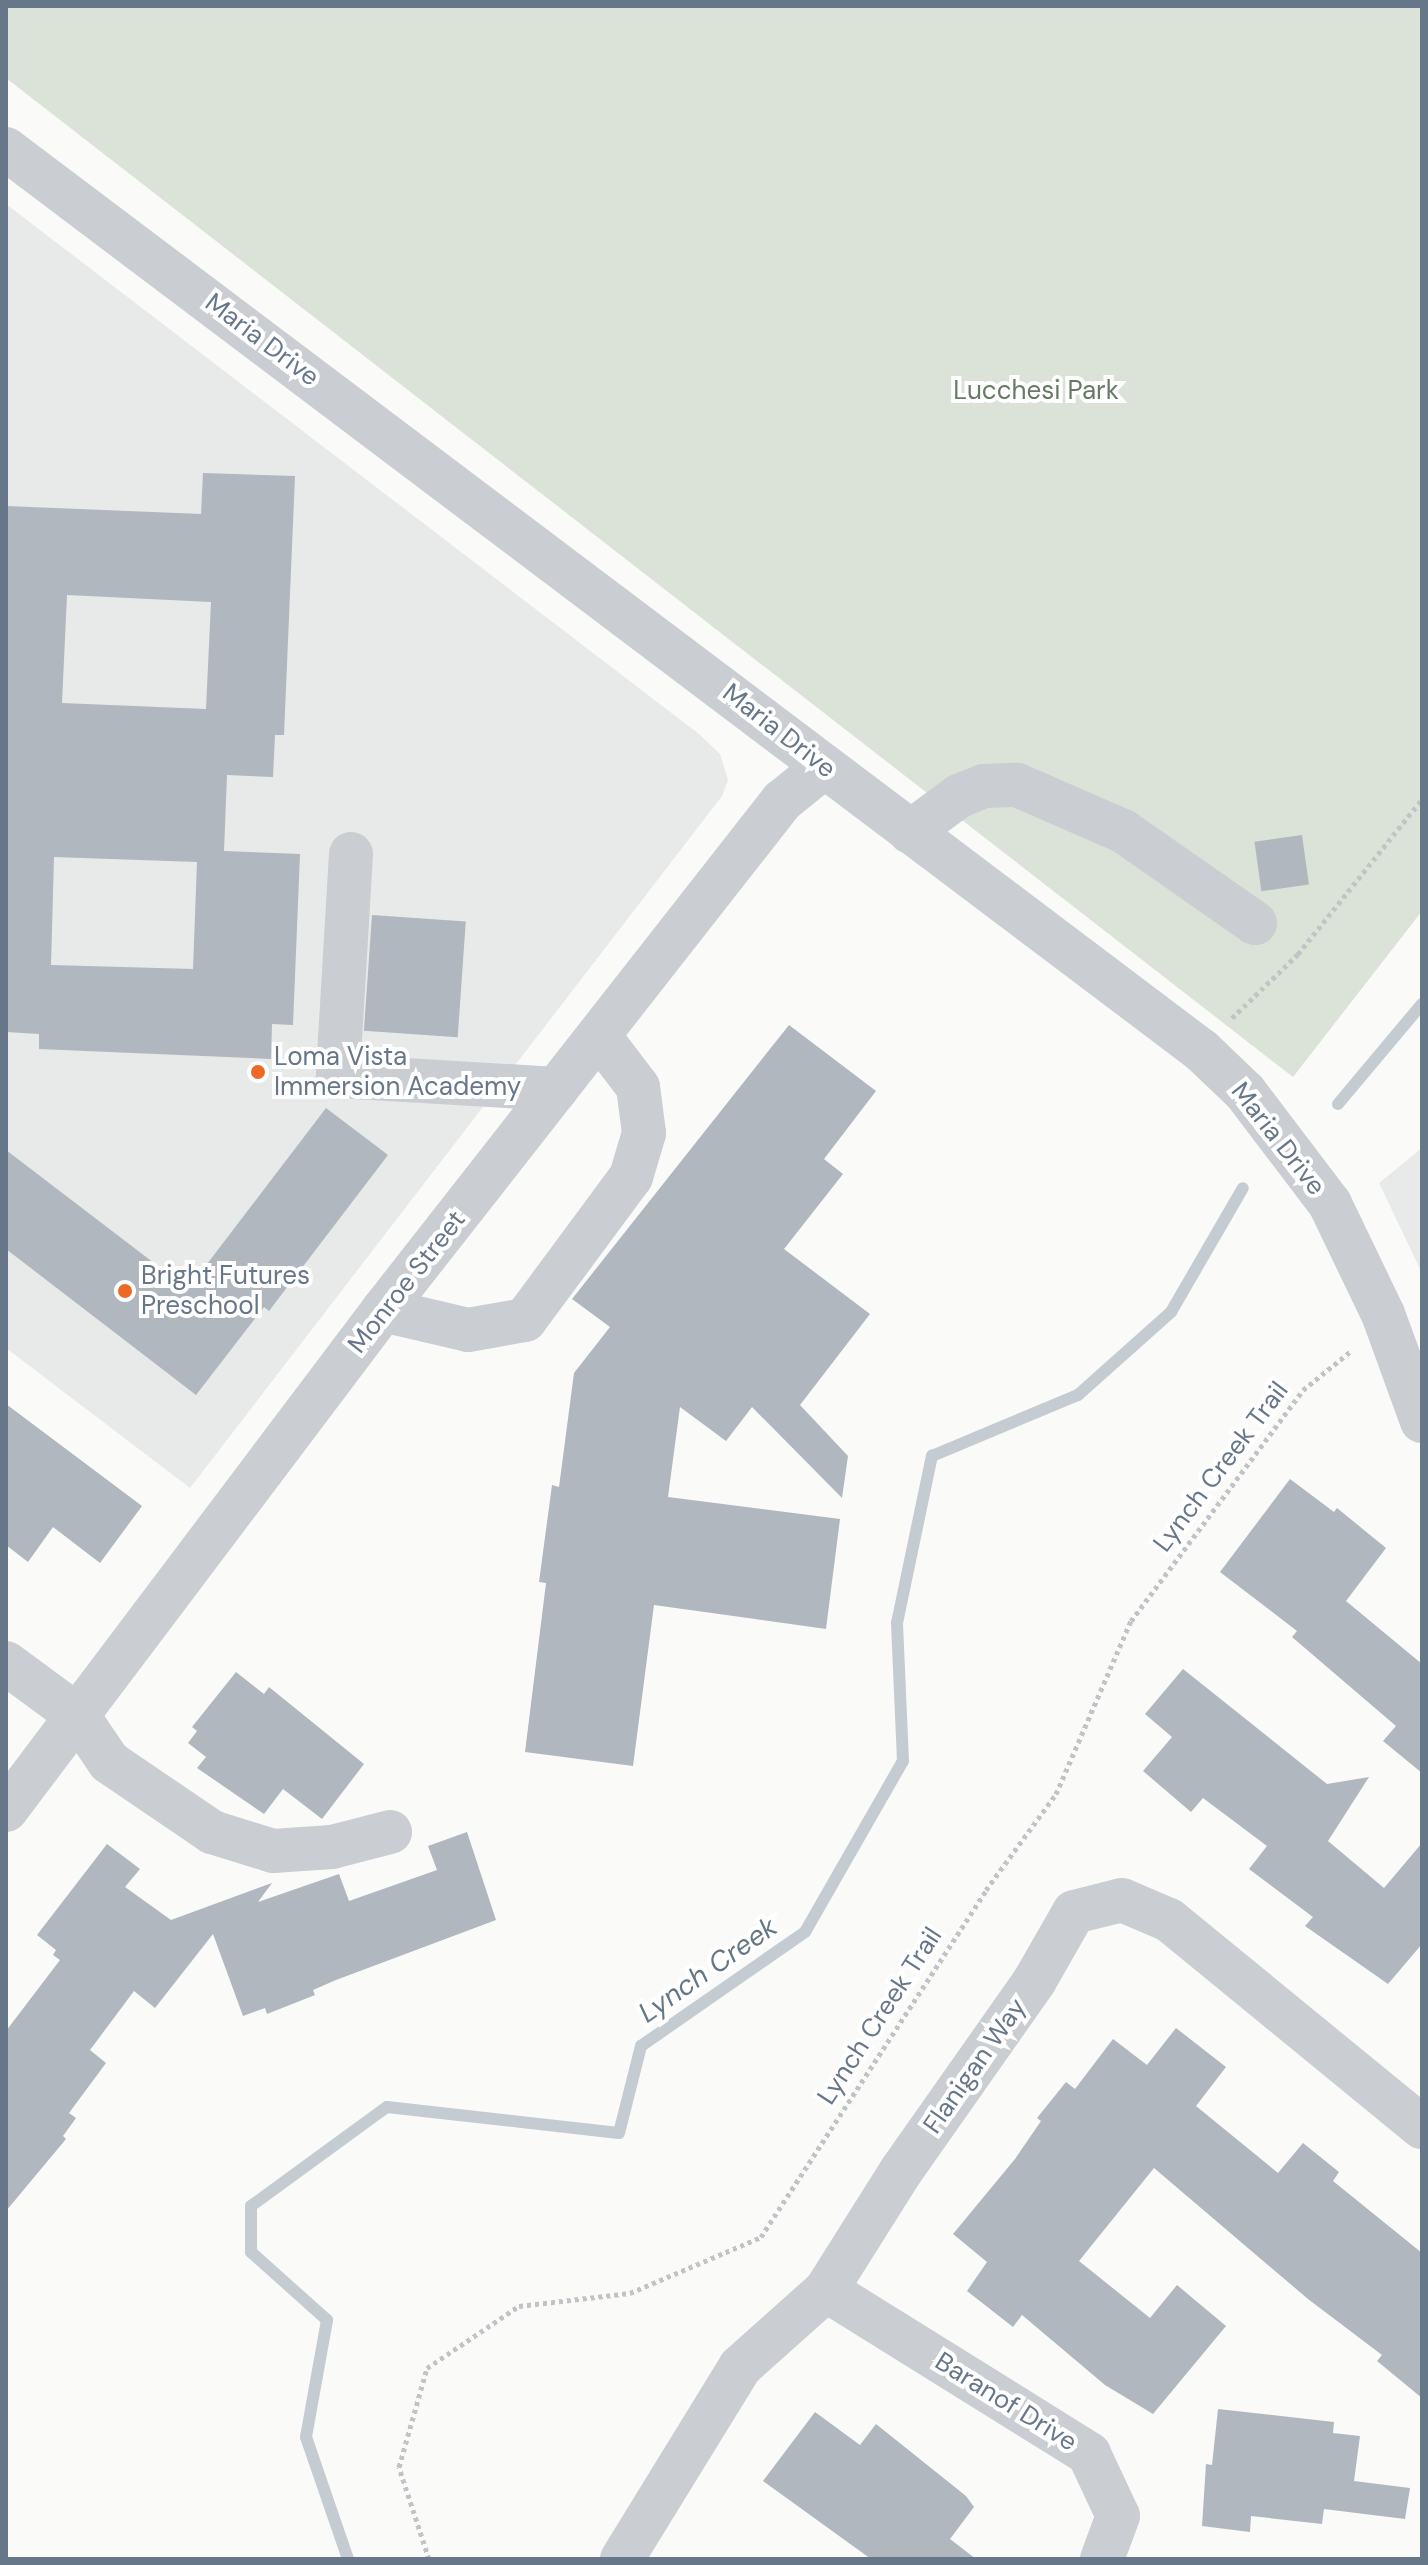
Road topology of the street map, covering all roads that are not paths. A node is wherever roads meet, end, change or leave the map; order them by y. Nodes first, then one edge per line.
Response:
1 (6, 149) edge
2 (824, 767) junction
3 (910, 832) junction
4 (351, 854) dead end
5 (1255, 923) dead end
6 (599, 1036) junction
7 (557, 1089) junction
8 (383, 1310) junction
9 (1422, 1421) edge
10 (6, 1663) edge
11 (78, 1716) junction
12 (6, 1810) edge
13 (390, 1832) dead end
14 (1422, 2127) edge
15 (826, 2290) junction
16 (622, 2559) edge
17 (1102, 2559) edge

1 - 2 street, Maria Drive
2 - 3 street, Maria Drive
2 - 6 street, Monroe Street
3 - 5 street
3 - 9 street, Maria Drive
4 - 7 street
6 - 7 street, Monroe Street
6 - 8 street
7 - 8 street, Monroe Street
8 - 11 street, Monroe Street
10 - 11 street
11 - 12 street, Monroe Street
11 - 13 street
14 - 15 street, Flanigan Way
15 - 16 street, Flanigan Way
15 - 17 street, Baranof Drive

